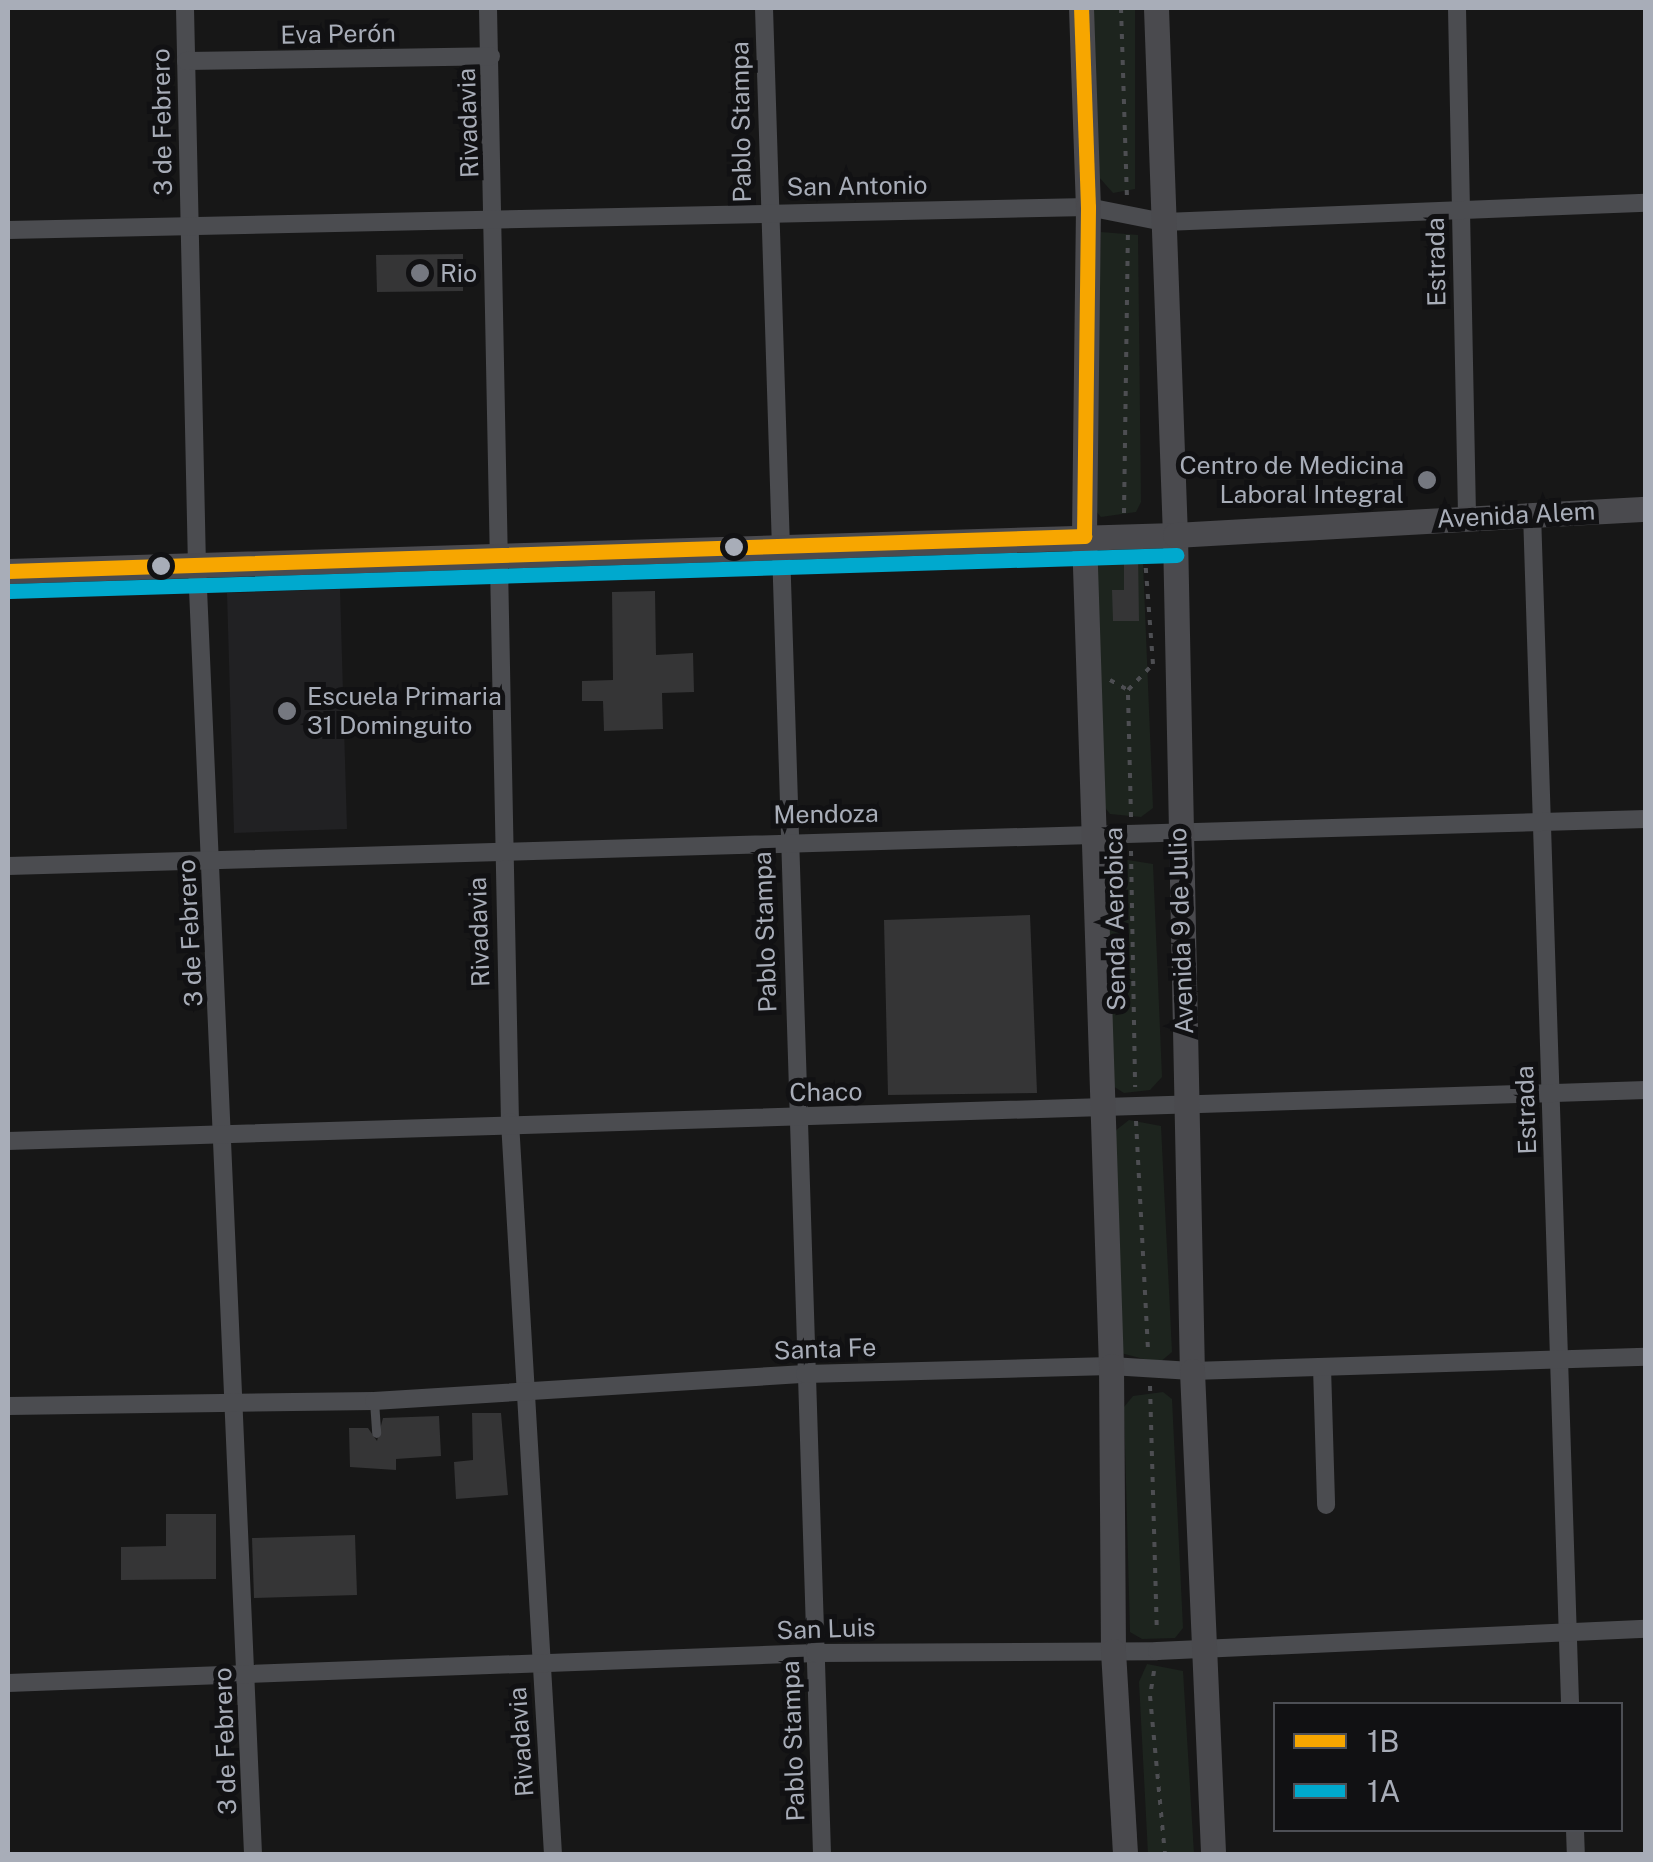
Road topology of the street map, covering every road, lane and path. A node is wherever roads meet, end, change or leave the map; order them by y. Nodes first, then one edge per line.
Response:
1 (185, 8) edge
2 (488, 8) edge
3 (764, 8) edge
4 (1081, 8) edge
5 (1121, 8) edge
6 (1156, 8) edge
7 (1458, 8) edge
8 (491, 56) junction
9 (186, 62) junction
10 (1646, 203) edge
11 (1088, 207) junction
12 (1460, 209) junction
13 (768, 212) junction
14 (1128, 216) junction
15 (497, 222) junction
16 (1164, 222) junction
17 (188, 226) junction
18 (8, 230) edge
19 (1646, 509) edge
20 (1532, 514) junction
21 (1467, 516) junction
22 (1175, 535) junction
23 (1084, 536) junction
24 (1124, 536) junction
25 (780, 546) junction
26 (497, 558) junction
27 (198, 566) junction
28 (8, 571) edge
29 (1646, 819) edge
30 (1540, 823) junction
31 (1093, 833) junction
32 (1176, 833) junction
33 (1131, 835) junction
34 (786, 839) junction
35 (501, 848) junction
36 (211, 856) junction
37 (8, 866) edge
38 (1646, 1090) edge
39 (1550, 1095) junction
40 (1188, 1106) junction
41 (1136, 1109) junction
42 (1101, 1110) junction
43 (797, 1118) junction
44 (510, 1122) junction
45 (226, 1133) junction
46 (8, 1141) edge
47 (1646, 1357) edge
48 (1562, 1360) junction
49 (1111, 1366) junction
50 (1322, 1367) junction
51 (1192, 1371) junction
52 (1149, 1372) junction
53 (805, 1374) junction
54 (524, 1393) junction
55 (8, 1406) edge
56 (235, 1406) junction
57 (381, 1407) junction
58 (376, 1434) dead end
59 (1326, 1505) dead end
60 (1646, 1629) edge
61 (1568, 1633) junction
62 (1207, 1648) junction
63 (1113, 1651) junction
64 (1158, 1651) junction
65 (815, 1654) junction
66 (541, 1668) junction
67 (248, 1674) junction
68 (8, 1683) edge
69 (1570, 1702) edge
70 (254, 1854) edge
71 (553, 1854) edge
72 (822, 1854) edge
73 (1124, 1854) edge
74 (1165, 1854) edge
75 (1213, 1854) edge

1 - 9 street, 3 de Febrero
2 - 8 street, Rivadavia
3 - 13 street, Pablo Stampa
4 - 11 main road
5 - 14 path
6 - 16 main road, Avenida 9 de Julio
7 - 12 street, Estrada
8 - 9 street, Eva Perón
8 - 15 street, Rivadavia
9 - 17 street, 3 de Febrero
10 - 12 street, San Antonio
11 - 13 street, San Antonio
11 - 14 street, San Antonio
11 - 23 main road
12 - 16 street, San Antonio
12 - 21 street, Estrada
13 - 15 street, San Antonio
13 - 25 street, Pablo Stampa
14 - 16 street, San Antonio
14 - 24 path
15 - 17 street, San Antonio
15 - 26 street, Rivadavia
16 - 22 main road, Avenida 9 de Julio
17 - 18 street, San Antonio
17 - 27 street, 3 de Febrero
19 - 20 main road, Avenida Alem
20 - 21 main road, Avenida Alem
20 - 30 street, Estrada
21 - 22 main road, Avenida Alem
22 - 24 main road, Avenida Alem
22 - 32 main road, Avenida 9 de Julio
23 - 24 main road, Avenida Alem
23 - 25 main road, Avenida Alem
23 - 31 main road
24 - 33 path, Senda Aerobica
25 - 26 main road, Avenida Alem
25 - 34 street, Pablo Stampa
26 - 27 main road, Avenida Alem
26 - 35 street, Rivadavia
27 - 28 main road, Avenida Alem
27 - 36 street, 3 de Febrero
29 - 30 street, Mendoza
30 - 32 street, Mendoza
30 - 39 street, Estrada
31 - 33 street, Mendoza
31 - 34 street, Mendoza
31 - 42 main road
32 - 33 street, Mendoza
32 - 40 main road, Avenida 9 de Julio
33 - 41 path, Senda Aerobica
34 - 35 street, Mendoza
34 - 43 street, Pablo Stampa
35 - 36 street, Mendoza
35 - 44 street, Rivadavia
36 - 37 street, Mendoza
36 - 45 street, 3 de Febrero
38 - 39 street, Chaco
39 - 40 street, Chaco
39 - 48 street, Estrada
40 - 41 street, Chaco
40 - 51 main road, Avenida 9 de Julio
41 - 42 street, Chaco
41 - 52 path, Senda Aerobica
42 - 43 street, Chaco
42 - 49 main road
43 - 44 street, Chaco
43 - 53 street, Pablo Stampa
44 - 45 street, Chaco
44 - 54 street, Rivadavia
45 - 46 street, Chaco
45 - 56 street, 3 de Febrero
47 - 48 street, Santa Fe
48 - 50 street, Santa Fe
48 - 61 street, Estrada
49 - 52 street, Santa Fe
49 - 53 street, Santa Fe
49 - 63 main road
50 - 51 street, Santa Fe
50 - 59 street
51 - 52 street, Santa Fe
51 - 62 main road, Avenida 9 de Julio
52 - 64 path, Senda Aerobica
53 - 54 street, Santa Fe
53 - 65 street, Pablo Stampa
54 - 57 street, Santa Fe
54 - 66 street, Rivadavia
55 - 56 street, Santa Fe
56 - 57 street, Santa Fe
56 - 67 street, 3 de Febrero
57 - 58 lane
60 - 61 street, San Luis
61 - 62 street, San Luis
61 - 69 street, Estrada
62 - 64 street, San Luis
62 - 75 main road, Avenida 9 de Julio
63 - 64 street, San Luis
63 - 65 street, San Luis
63 - 73 main road
64 - 74 path, Senda Aerobica
65 - 66 street, San Luis
65 - 72 street, Pablo Stampa
66 - 67 street, San Luis
66 - 71 street, Rivadavia
67 - 68 street, San Luis
67 - 70 street, 3 de Febrero

